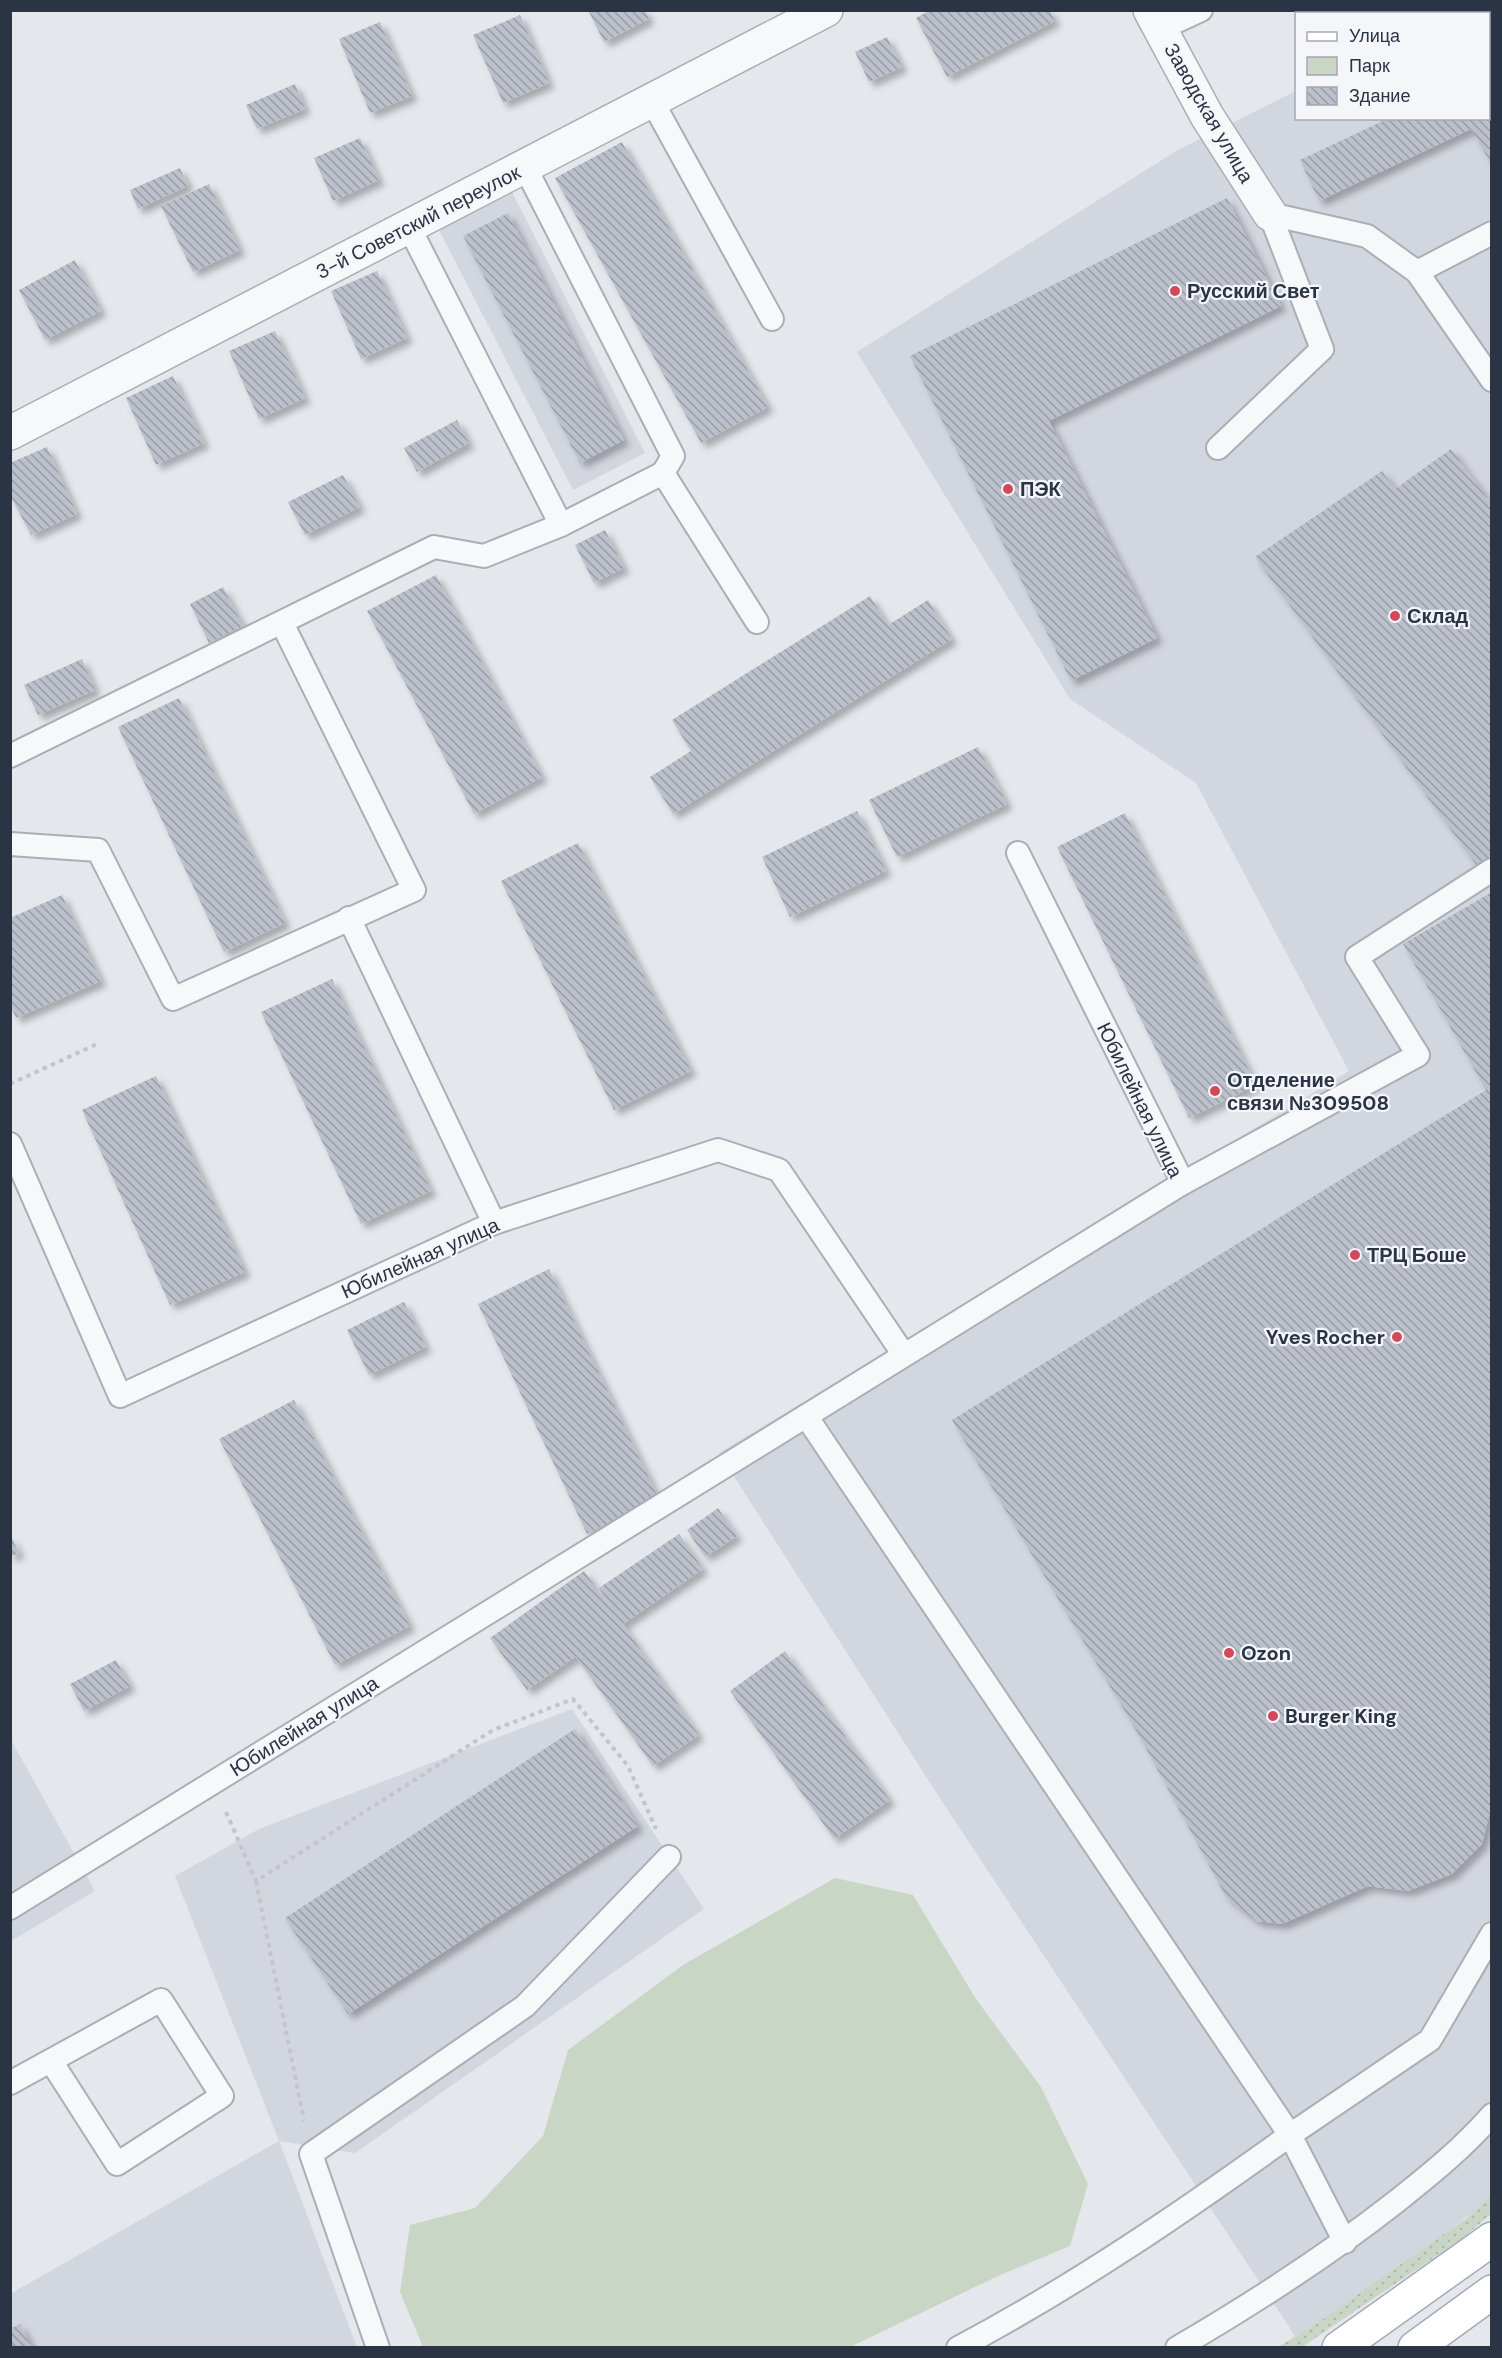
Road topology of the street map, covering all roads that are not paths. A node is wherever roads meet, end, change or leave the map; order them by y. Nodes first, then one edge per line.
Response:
1 (826, 10) edge
2 (1202, 10) edge
3 (1155, 20) edge
4 (652, 101) junction
5 (525, 167) junction
6 (1270, 214) junction
7 (409, 227) junction
8 (1491, 233) edge
9 (1417, 272) junction
10 (772, 319) dead end
11 (1491, 381) edge
12 (10, 433) edge
13 (1218, 448) dead end
14 (663, 472) junction
15 (561, 525) junction
16 (757, 622) dead end
17 (282, 623) junction
18 (10, 756) edge
19 (10, 844) edge
20 (1018, 854) dead end
21 (1491, 870) edge
22 (349, 918) junction
23 (10, 1144) edge
24 (1183, 1183) junction
25 (494, 1223) junction
26 (904, 1355) junction
27 (806, 1416) junction
28 (669, 1857) road end
29 (10, 1908) edge
30 (1491, 1934) edge
31 (51, 2061) junction
32 (10, 2083) edge
33 (1491, 2115) edge
34 (1290, 2135) junction
35 (1491, 2239) edge
36 (1345, 2242) junction
37 (1491, 2292) edge
38 (378, 2348) edge
39 (958, 2348) edge
40 (1177, 2348) edge
41 (1339, 2348) edge
42 (1415, 2348) edge

1 - 4 street, 3-й Советский переулок
2 - 3 lane
3 - 6 street, Заводская улица
4 - 5 street, 3-й Советский переулок
4 - 10 lane
5 - 7 street, 3-й Советский переулок
5 - 14 lane
6 - 9 lane
6 - 13 lane
7 - 12 street, 3-й Советский переулок
7 - 15 lane
8 - 9 lane
9 - 11 lane
14 - 15 lane
14 - 16 lane
15 - 17 lane
17 - 18 lane
17 - 22 lane
19 - 22 lane
20 - 24 lane, Юбилейная улица
21 - 24 lane
22 - 25 lane
23 - 25 lane, Юбилейная улица
24 - 26 lane, Юбилейная улица
25 - 26 lane, Юбилейная улица
26 - 27 lane, Юбилейная улица
27 - 29 lane, Юбилейная улица
27 - 34 lane
28 - 38 lane
30 - 34 lane
31 - 31 lane
31 - 32 lane
33 - 36 lane
34 - 36 lane
34 - 39 lane
35 - 41 main road
36 - 40 lane
37 - 42 main road

